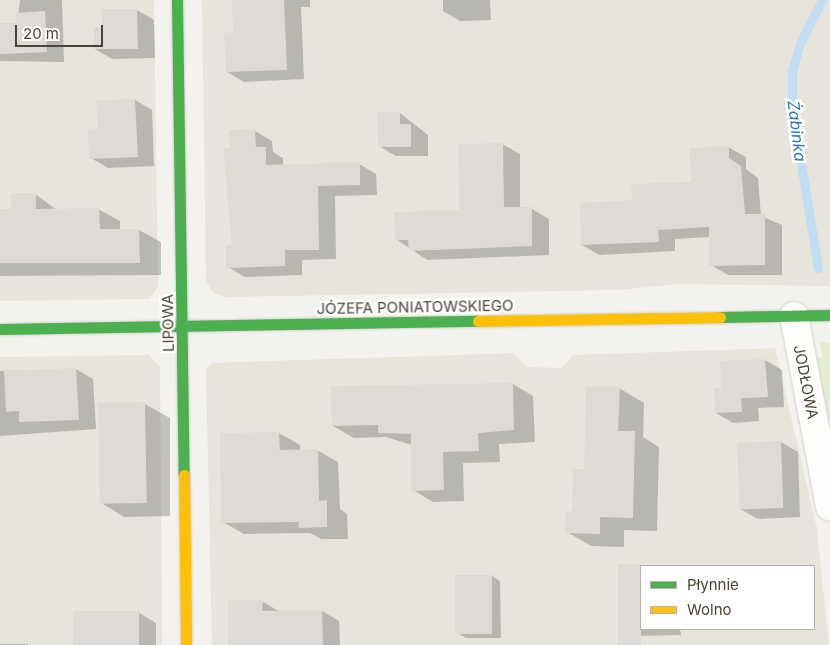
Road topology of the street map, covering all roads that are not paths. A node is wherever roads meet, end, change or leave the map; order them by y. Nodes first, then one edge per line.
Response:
1 (177, 0) edge
2 (830, 315) edge
3 (794, 316) junction
4 (184, 326) junction
5 (0, 329) edge
6 (830, 507) edge
7 (186, 645) edge

1 - 4 street, LIPOWA
2 - 3 street, JÓZEFA PONIATOWSKIEGO
3 - 4 street, JÓZEFA PONIATOWSKIEGO
3 - 6 street, JODŁOWA
4 - 5 street, JÓZEFA PONIATOWSKIEGO
4 - 7 street, LIPOWA

